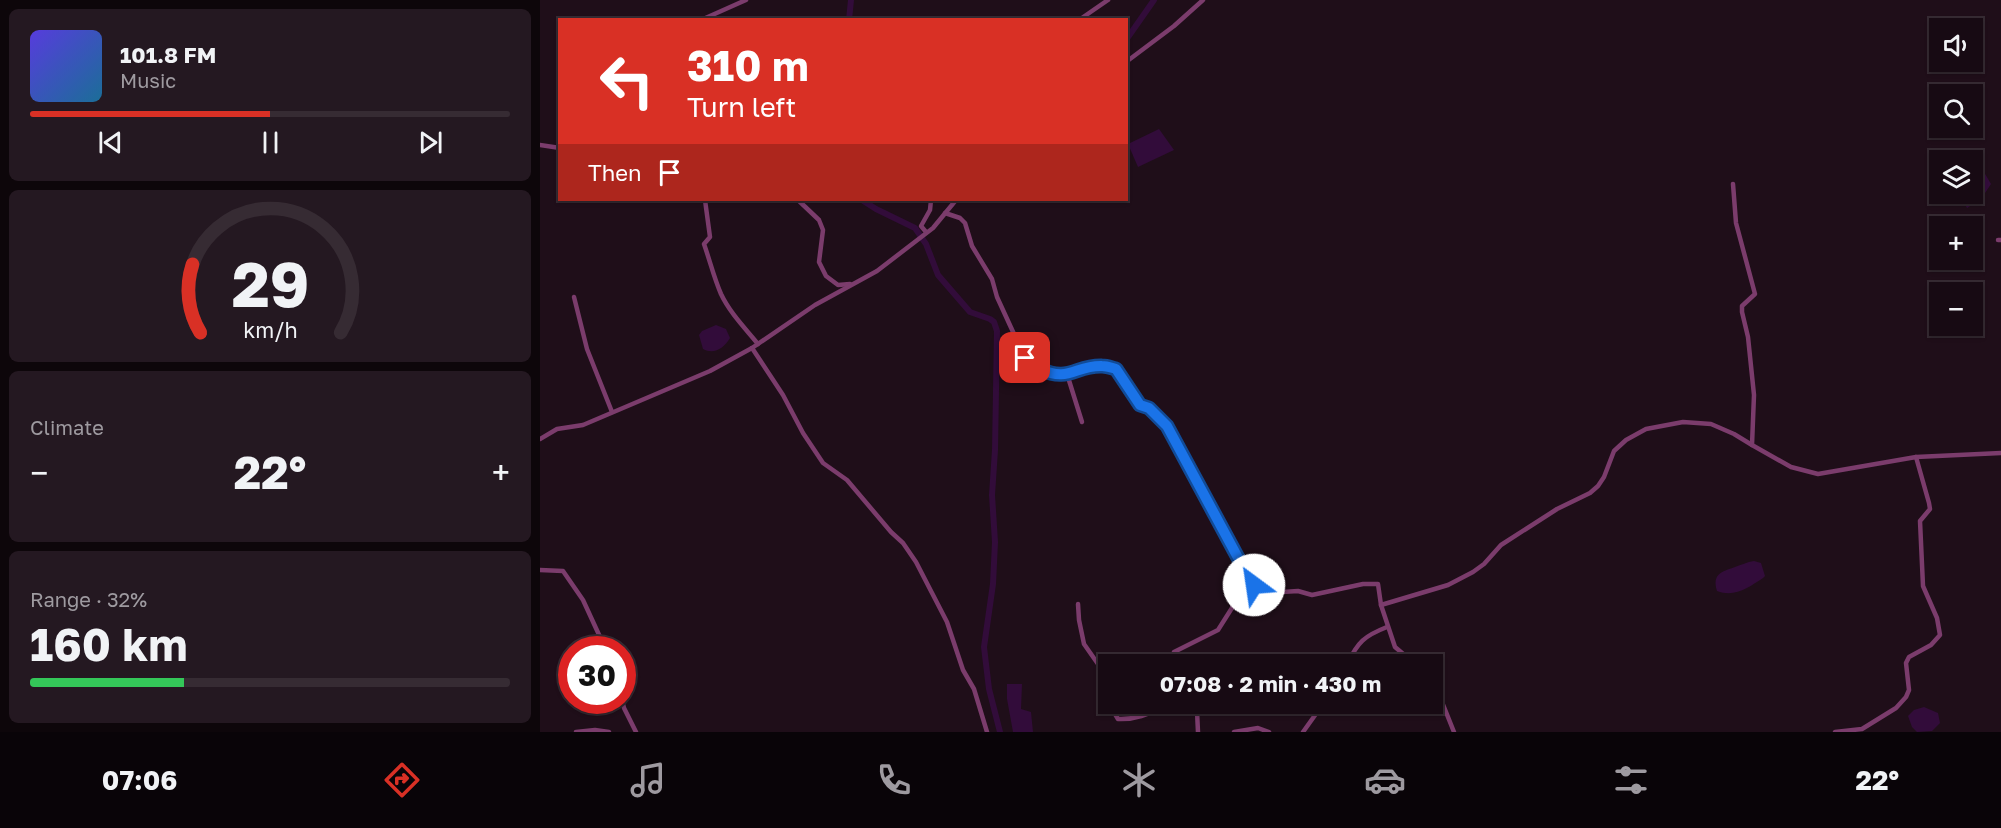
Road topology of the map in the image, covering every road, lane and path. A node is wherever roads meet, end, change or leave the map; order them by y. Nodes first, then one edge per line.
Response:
1 (746, 0) edge
2 (1108, 0) edge
3 (1203, 0) edge
4 (706, 18) edge
5 (1082, 18) edge
6 (1128, 61) edge
7 (540, 145) edge
8 (558, 148) edge
9 (1733, 183) dead end
10 (705, 201) edge
11 (799, 201) edge
12 (931, 201) edge
13 (955, 201) edge
14 (945, 213) junction
15 (926, 232) junction
16 (852, 283) junction
17 (574, 297) dead end
18 (758, 344) junction
19 (752, 348) junction
20 (1067, 374) junction
21 (612, 412) junction
22 (1082, 422) dead end
23 (540, 439) edge
24 (1752, 445) junction
25 (2001, 453) edge
26 (1916, 457) junction
27 (540, 570) edge
28 (1254, 585) junction
29 (1078, 604) dead end
30 (1381, 605) junction
31 (1387, 627) junction
32 (600, 636) edge
33 (1175, 654) edge
34 (1352, 654) edge
35 (1403, 654) edge
36 (1098, 664) edge
37 (1443, 704) edge
38 (627, 714) edge
39 (1115, 714) edge
40 (1148, 714) edge
41 (1197, 714) edge
42 (1316, 714) edge
43 (1847, 731) edge
44 (576, 732) edge
45 (609, 732) edge
46 (636, 732) edge
47 (987, 732) edge
48 (1198, 732) edge
49 (1234, 732) edge
50 (1269, 732) edge
51 (1303, 732) edge
52 (1454, 732) edge
53 (1835, 732) edge

1 - 4 street
2 - 5 street
3 - 6 street
7 - 8 street
9 - 24 street
10 - 18 street
11 - 16 street
12 - 15 street
13 - 14 street
14 - 15 street
14 - 20 street
15 - 16 street
16 - 18 street
17 - 21 street
18 - 19 street
19 - 21 street
19 - 47 street
20 - 22 street
20 - 28 street
21 - 23 street
24 - 26 street
24 - 30 street
25 - 26 street
26 - 43 street
27 - 32 street
28 - 30 street
28 - 33 street
29 - 36 street
30 - 31 street
31 - 34 street
31 - 35 street
37 - 52 street
38 - 46 street
39 - 40 street
41 - 48 street
42 - 51 street
43 - 53 street
44 - 45 street
49 - 50 street

